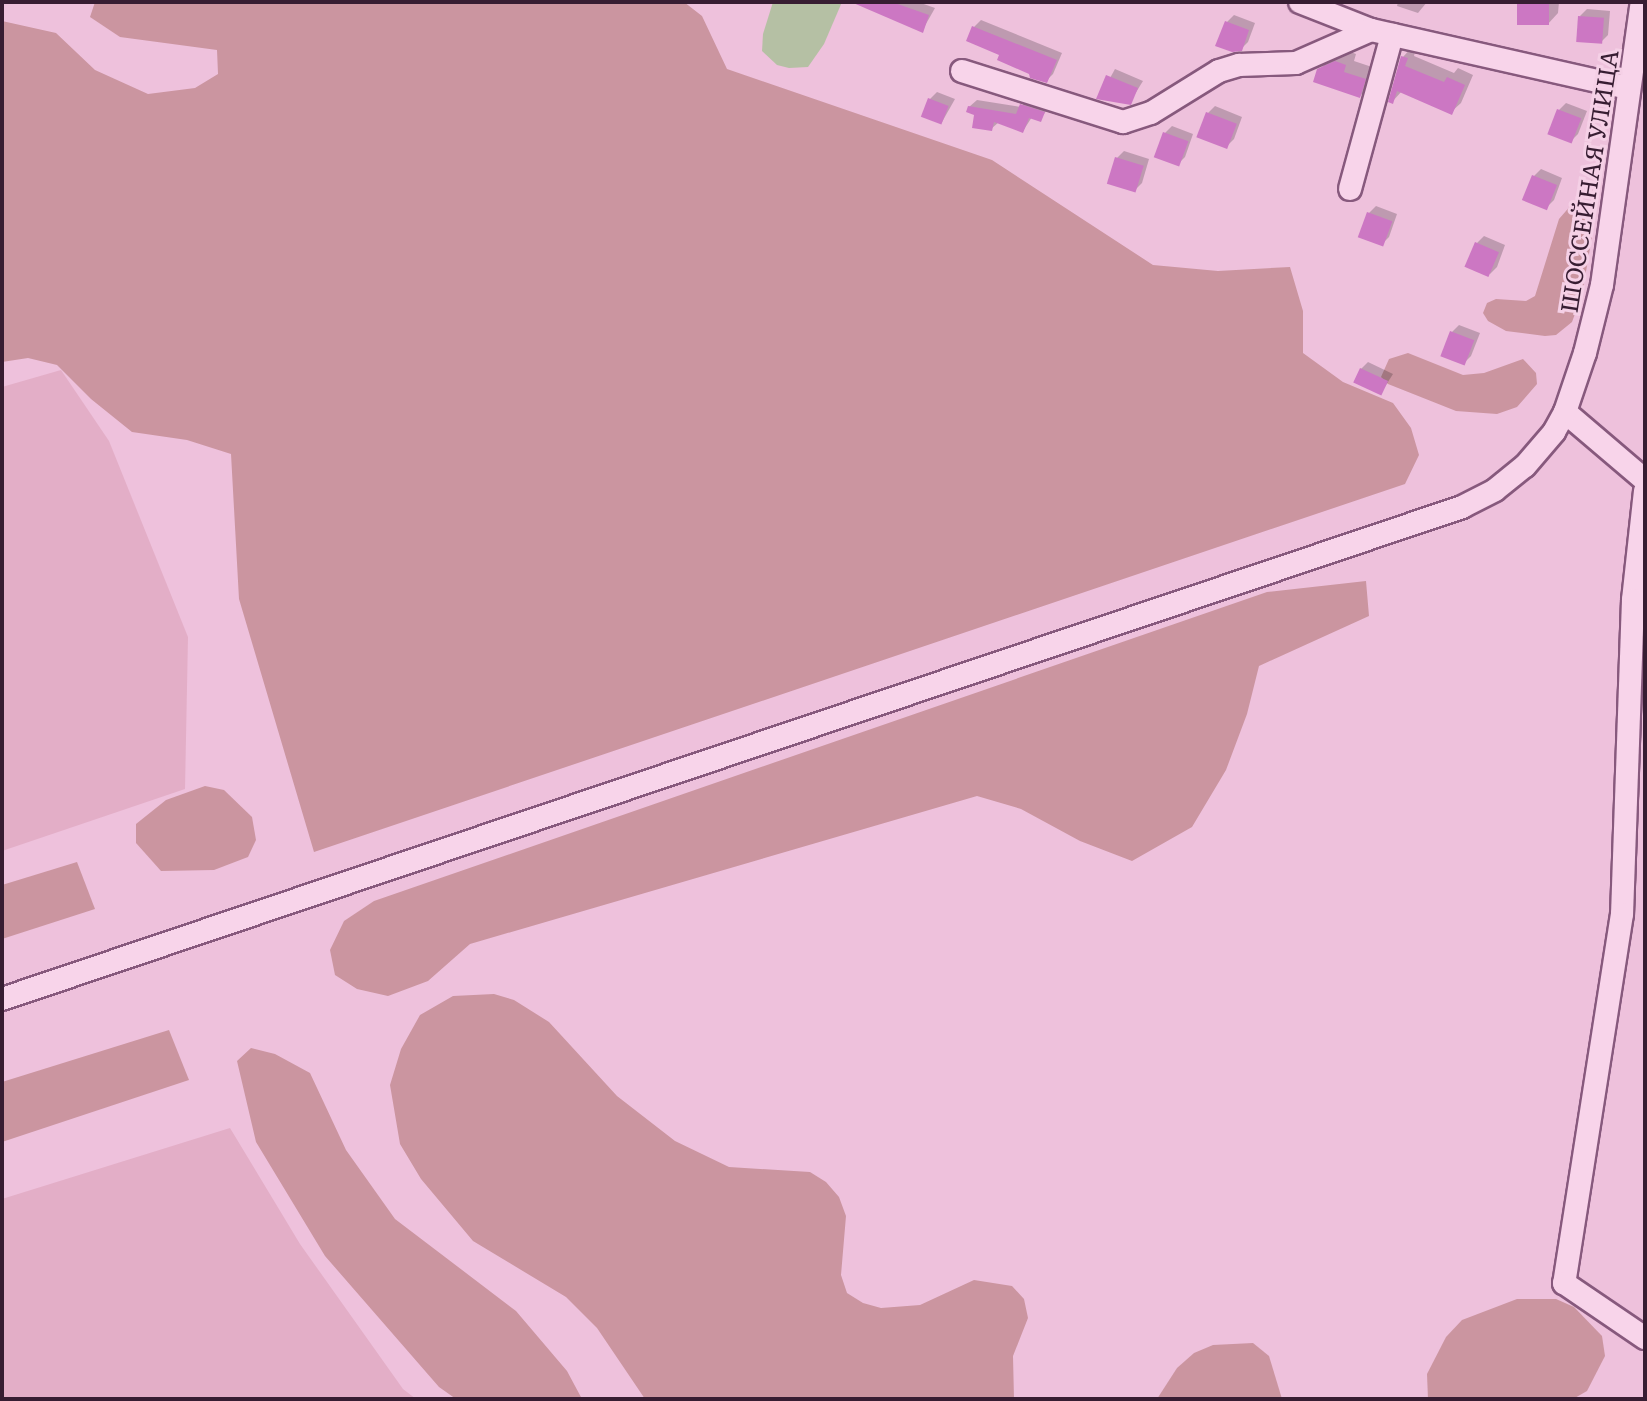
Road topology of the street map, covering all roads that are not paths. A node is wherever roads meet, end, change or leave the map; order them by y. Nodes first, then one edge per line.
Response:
1 (1300, 2) edge
2 (1642, 2) edge
3 (1381, 32) junction
4 (962, 71) dead end
5 (1629, 88) junction
6 (1625, 123) junction
7 (1645, 135) edge
8 (1350, 189) dead end
9 (1565, 412) junction
10 (1645, 480) edge
11 (1645, 491) edge
12 (2, 999) edge
13 (1645, 1338) edge

1 - 3 street
2 - 5 street, ШОССЕЙНАЯ УЛИЦА
3 - 4 street
3 - 5 street
3 - 8 street
5 - 6 street, ШОССЕЙНАЯ УЛИЦА
6 - 7 street
6 - 9 street, ШОССЕЙНАЯ УЛИЦА
9 - 10 street
9 - 12 street, ШОССЕЙНАЯ УЛИЦА
11 - 13 street

